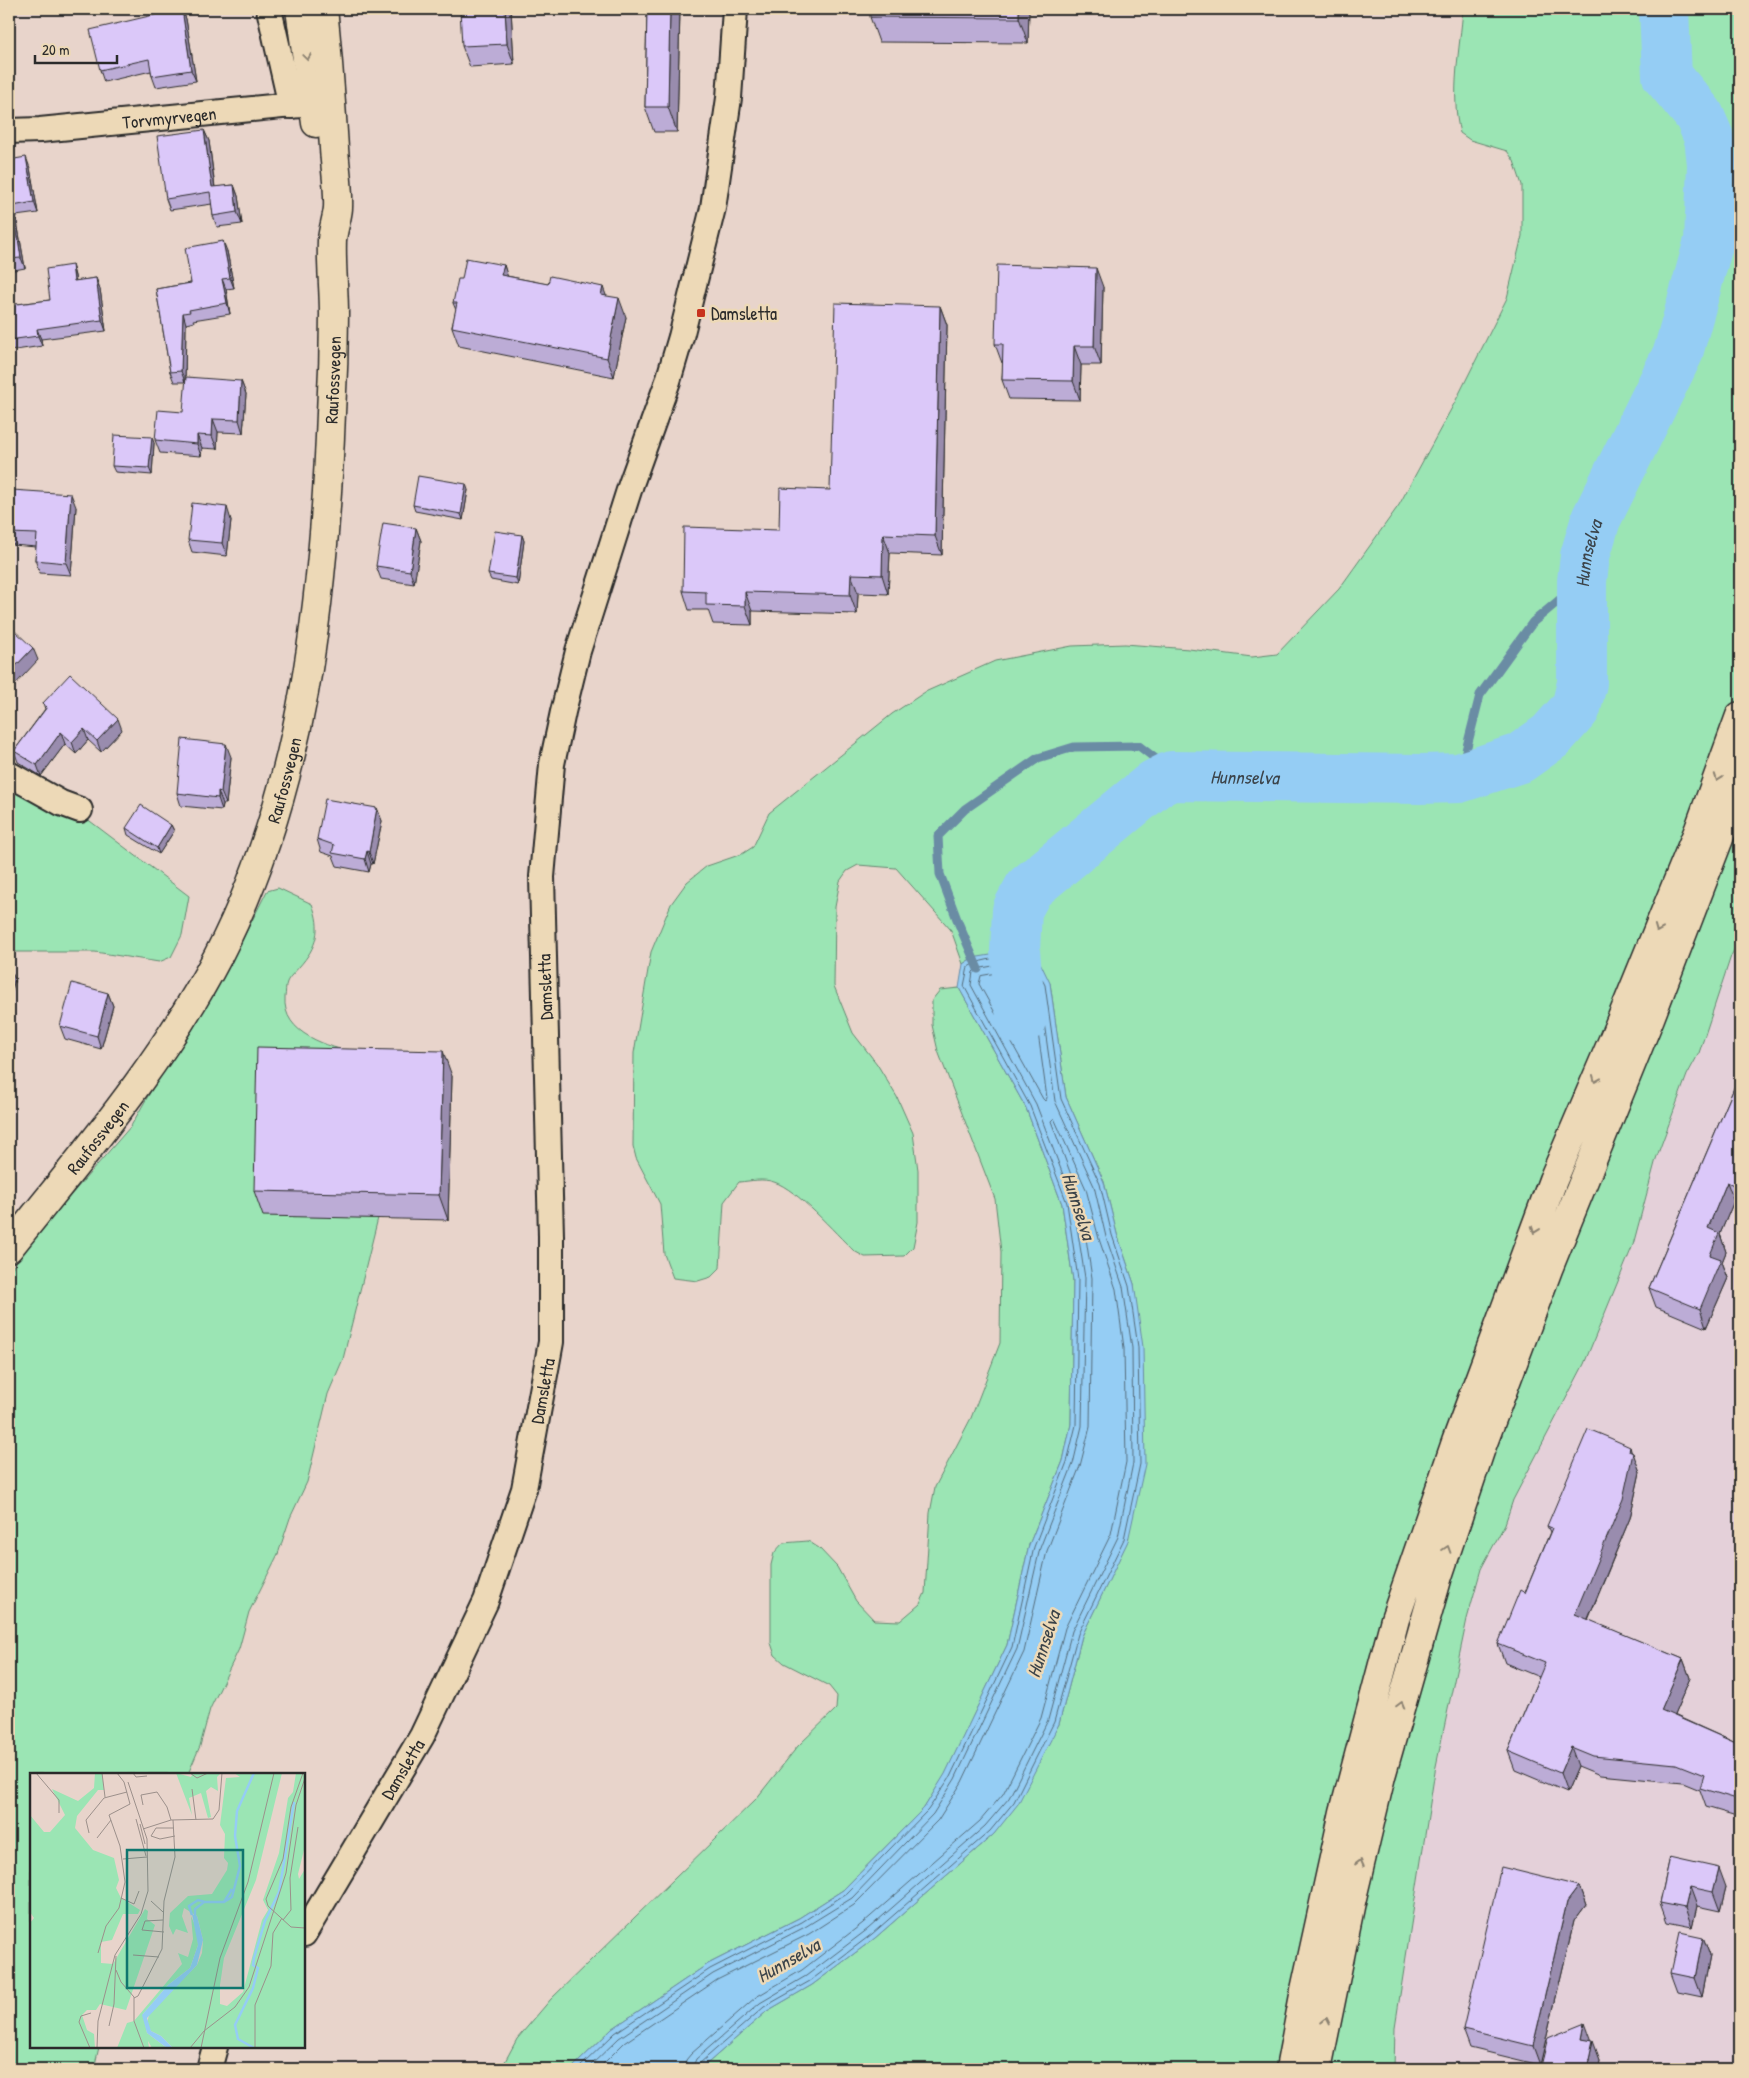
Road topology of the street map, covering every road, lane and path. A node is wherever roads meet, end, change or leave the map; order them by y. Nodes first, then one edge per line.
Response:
1 (269, 9) edge
2 (300, 9) edge
3 (323, 9) edge
4 (734, 9) edge
5 (312, 105) junction
6 (9, 131) edge
7 (1740, 716) edge
8 (9, 774) edge
9 (1740, 784) edge
10 (80, 810) dead end
11 (9, 1248) edge
12 (305, 1932) edge
13 (215, 2048) edge
14 (209, 2069) edge
15 (1290, 2069) edge
16 (1316, 2069) edge

1 - 5 street
2 -> 5 main road, Raufossvegen
3 - 5 main road, Raufossvegen
4 - 12 street, Damsletta
5 - 6 street, Torvmyrvegen
5 - 11 main road, Raufossvegen
7 -> 15 main road
8 - 10 street
16 -> 9 main road
13 - 14 street

